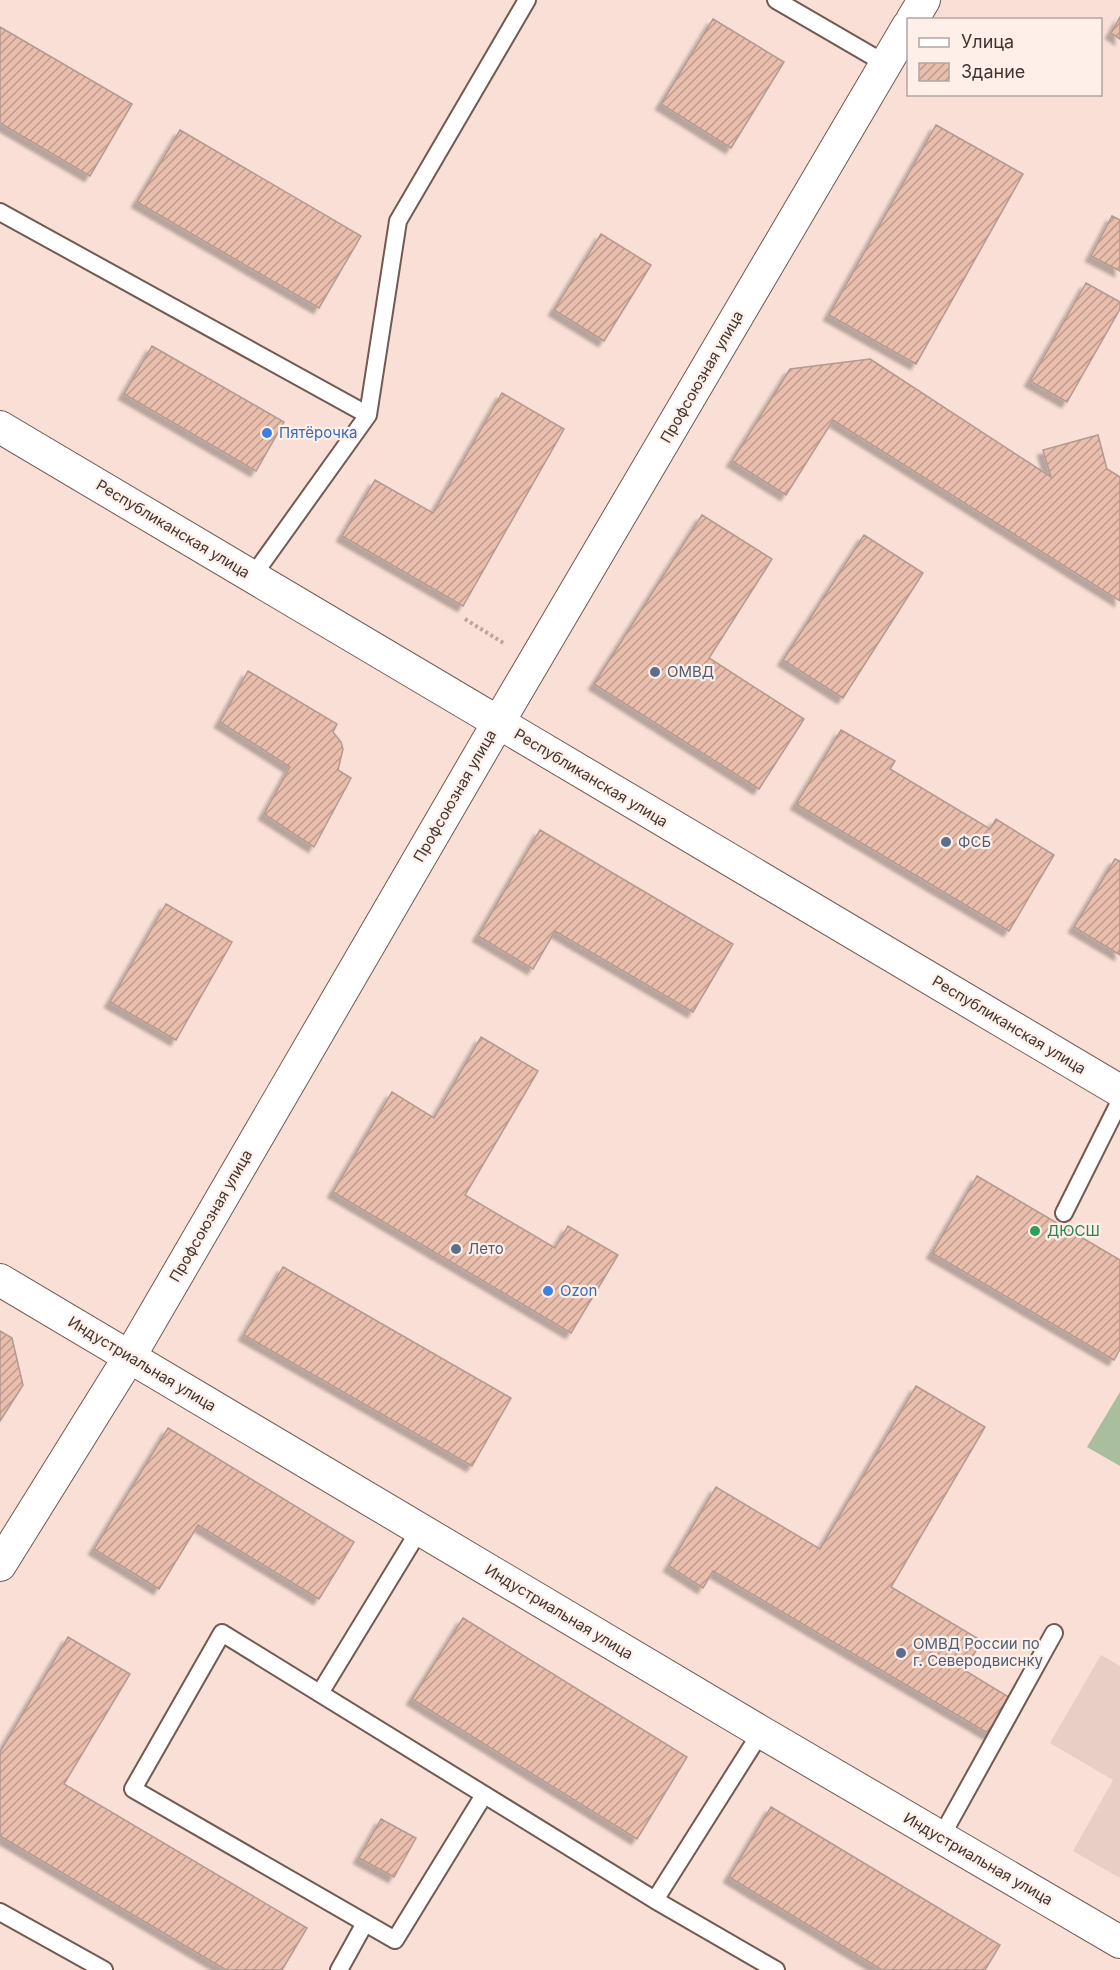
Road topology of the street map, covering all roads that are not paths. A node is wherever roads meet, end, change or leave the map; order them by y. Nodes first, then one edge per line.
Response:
1 (527, 0) edge
2 (776, 0) edge
3 (924, 0) edge
4 (913, 18) edge
5 (907, 29) edge
6 (886, 63) junction
7 (0, 212) edge
8 (368, 415) junction
9 (0, 427) edge
10 (252, 576) junction
11 (498, 723) junction
12 (1120, 1091) edge
13 (1120, 1101) edge
14 (1064, 1212) dead end
15 (0, 1280) edge
16 (130, 1356) junction
17 (420, 1529) junction
18 (0, 1565) edge
19 (1054, 1633) dead end
20 (320, 1693) junction
21 (761, 1732) junction
22 (484, 1795) junction
23 (941, 1837) junction
24 (655, 1900) junction
25 (0, 1912) edge
26 (365, 1923) junction
27 (1120, 1942) edge
28 (104, 1970) edge
29 (339, 1970) edge
30 (776, 1970) edge

1 - 8 lane
2 - 6 lane
3 - 4 street
5 - 6 street, Профсоюзная улица
6 - 11 street, Профсоюзная улица
7 - 8 lane
8 - 10 lane
9 - 10 street, Республиканская улица
10 - 11 street, Республиканская улица
11 - 12 street, Республиканская улица
11 - 16 street, Профсоюзная улица
13 - 14 lane
15 - 16 street, Индустриальная улица
16 - 17 street, Индустриальная улица
16 - 18 street, Профсоюзная улица
17 - 20 lane
17 - 21 street, Индустриальная улица
19 - 23 lane
20 - 22 lane
20 - 26 lane
21 - 23 street, Индустриальная улица
21 - 24 lane
22 - 24 lane
22 - 26 lane
23 - 27 street, Индустриальная улица
24 - 30 lane
25 - 28 lane
26 - 29 lane

